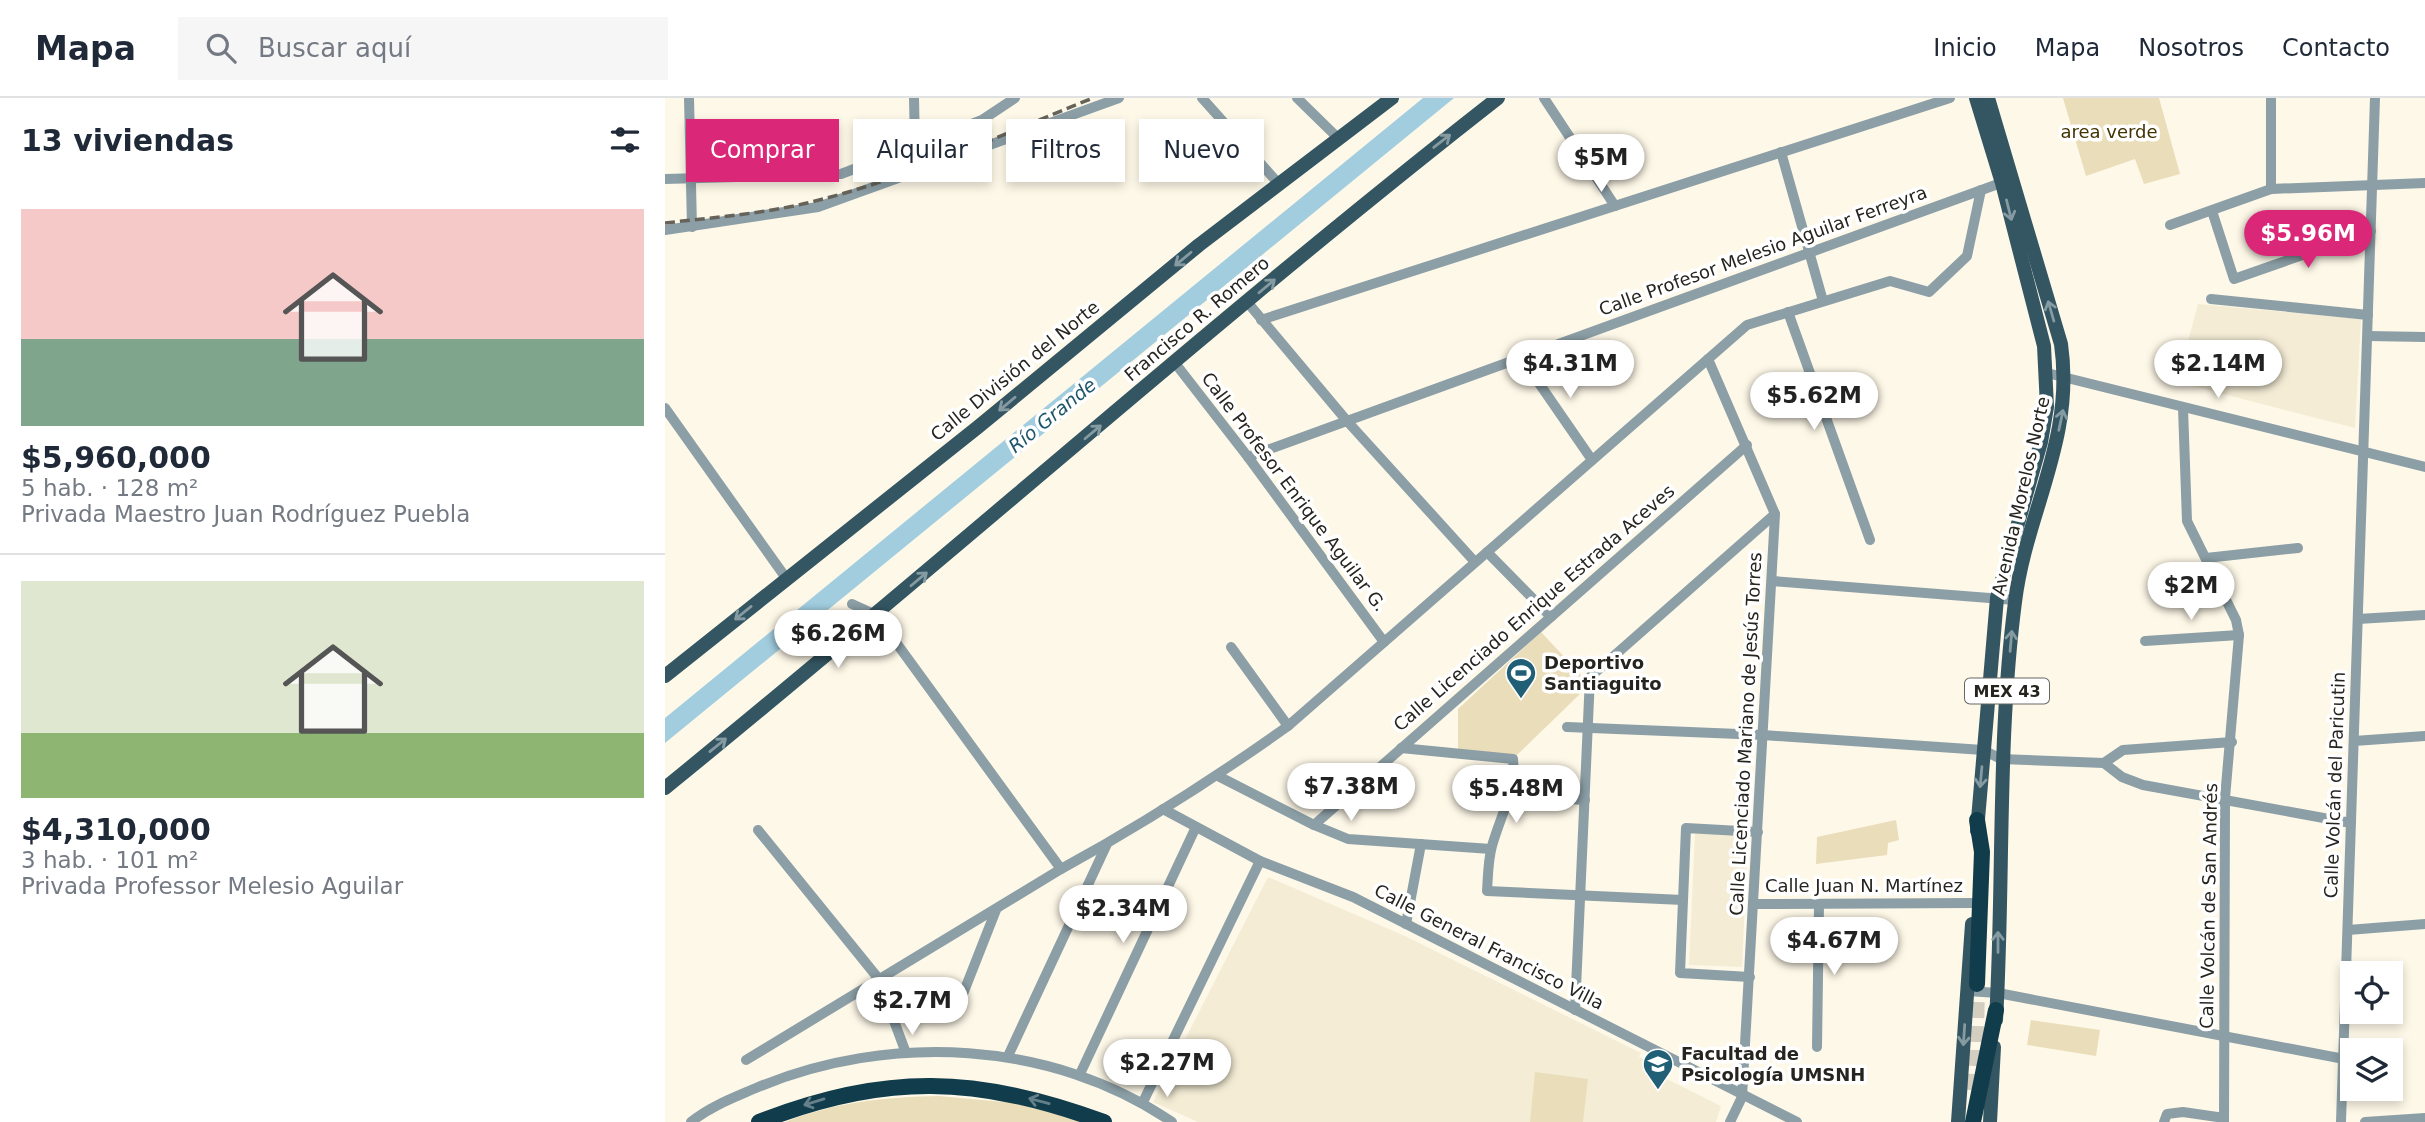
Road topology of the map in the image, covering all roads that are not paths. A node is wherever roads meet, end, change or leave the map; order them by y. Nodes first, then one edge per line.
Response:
1 (689, 98) edge
2 (914, 98) edge
3 (1015, 98) edge
4 (1119, 98) edge
5 (1202, 98) edge
6 (1297, 98) edge
7 (1392, 98) edge
8 (1498, 98) edge
9 (1544, 98) edge
10 (1950, 98) edge
11 (1976, 98) edge
12 (1988, 98) edge
13 (2270, 98) edge
14 (2375, 98) edge
15 (690, 119) edge
16 (914, 119) edge
17 (984, 119) edge
18 (1339, 139) junction
19 (1781, 152) junction
20 (686, 178) edge
21 (665, 179) edge
22 (2008, 180) junction
23 (691, 182) edge
24 (2425, 183) edge
25 (1279, 184) junction
26 (2373, 184) junction
27 (2271, 189) junction
28 (1981, 190) junction
29 (1615, 206) junction
30 (2212, 211) junction
31 (2170, 225) dead end
32 (692, 227) junction
33 (665, 230) edge
34 (2371, 231) junction
35 (1809, 253) junction
36 (2211, 299) dead end
37 (1823, 301) junction
38 (1248, 303) junction
39 (1788, 312) junction
40 (2368, 315) junction
41 (1261, 320) junction
42 (2368, 336) junction
43 (2425, 337) edge
44 (1521, 357) junction
45 (1708, 359) junction
46 (1175, 363) junction
47 (2047, 373) junction
48 (2066, 377) junction
49 (665, 408) edge
50 (2183, 408) junction
51 (1347, 421) junction
52 (1747, 445) junction
53 (2364, 450) junction
54 (1248, 457) junction
55 (1592, 460) junction
56 (2425, 467) edge
57 (1775, 514) junction
58 (1871, 540) dead end
59 (2298, 548) dead end
60 (1487, 551) junction
61 (2206, 558) junction
62 (1475, 562) junction
63 (786, 578) junction
64 (1772, 581) junction
65 (1997, 598) junction
66 (2015, 600) junction
67 (852, 604) dead end
68 (876, 615) junction
69 (2425, 615) edge
70 (1551, 617) junction
71 (2358, 619) junction
72 (2239, 635) junction
73 (2145, 641) dead end
74 (1384, 642) junction
75 (1231, 647) dead end
76 (665, 676) edge
77 (1288, 726) junction
78 (1588, 726) junction
79 (1567, 727) dead end
80 (1763, 735) junction
81 (2425, 736) edge
82 (2354, 741) junction
83 (2232, 742) junction
84 (1401, 748) junction
85 (1983, 750) junction
86 (2001, 759) junction
87 (2104, 763) junction
88 (1218, 776) junction
89 (665, 788) edge
90 (1509, 796) junction
91 (2225, 798) junction
92 (1584, 800) junction
93 (1163, 809) junction
94 (1977, 820) junction
95 (2351, 823) junction
96 (1314, 825) junction
97 (1195, 829) junction
98 (758, 830) dead end
99 (1758, 832) junction
100 (1107, 844) junction
101 (1421, 845) junction
102 (1491, 849) junction
103 (1260, 860) junction
104 (1061, 869) junction
105 (1580, 895) junction
106 (1683, 900) junction
107 (1973, 903) junction
108 (1754, 904) junction
109 (1819, 905) junction
110 (996, 910) junction
111 (1406, 924) junction
112 (2425, 924) edge
113 (2348, 930) junction
114 (1751, 977) junction
115 (879, 978) junction
116 (1972, 988) junction
117 (1998, 993) junction
118 (961, 999) dead end
119 (1575, 1010) junction
120 (1996, 1010) junction
121 (2225, 1038) junction
122 (2345, 1038) edge
123 (1818, 1047) dead end
124 (906, 1053) junction
125 (1008, 1056) junction
126 (2340, 1058) edge
127 (746, 1060) dead end
128 (1080, 1074) junction
129 (1742, 1097) junction
130 (2342, 1101) edge
131 (1143, 1102) junction
132 (2425, 1118) edge
133 (2224, 1120) edge
134 (691, 1122) edge
135 (759, 1122) edge
136 (1104, 1122) edge
137 (1172, 1122) edge
138 (1730, 1122) edge
139 (1797, 1122) edge
140 (1958, 1122) edge
141 (1973, 1122) edge
142 (1990, 1122) edge
143 (2164, 1122) edge
144 (2341, 1122) edge
145 (2365, 1122) edge

1 - 15 street
2 - 16 street
3 - 17 street
4 - 32 street
5 - 25 street
6 - 18 street
7 - 18 main road, Calle División del Norte
38 -> 8 main road, Francisco R. Romero
9 - 29 street
10 - 19 street
11 - 22 main road, Avenida Morelos Norte / MEX 43
12 - 22 main road, Avenida Morelos Norte / MEX 43
13 - 27 street
14 - 26 street, Calle Volcán del Paricutin
18 - 25 main road, Calle División del Norte
19 - 29 street
19 - 35 street
20 - 21 street
22 - 28 street, Calle Profesor Melesio Aguilar Ferreyra
22 -> 47 main road, Avenida Morelos Norte / MEX 43
48 -> 22 main road, Avenida Morelos Norte / MEX 43
23 - 32 street
24 - 26 street
25 -> 63 main road, Calle División del Norte
26 - 27 street
26 - 34 street, Calle Volcán del Paricutin
27 - 30 street
28 - 35 street, Calle Profesor Melesio Aguilar Ferreyra
28 - 37 street
29 - 41 street
30 - 31 street
30 - 34 street
32 - 33 street
34 - 40 street, Calle Volcán del Paricutin
35 - 37 street
35 - 44 street, Calle Profesor Melesio Aguilar Ferreyra
36 - 40 street
37 - 39 street
38 - 41 street
38 - 46 main road, Francisco R. Romero
39 - 45 street
39 - 58 street
40 - 42 street, Calle Volcán del Paricutin
41 - 51 street
42 - 43 street
42 - 53 street, Calle Volcán del Paricutin
44 - 51 street, Calle Profesor Melesio Aguilar Ferreyra
44 - 55 street
45 - 52 street, Calle Licenciado Mariano de Jesús Torres
45 - 55 street
46 - 54 street, Calle Profesor Enrique Aguilar G.
68 -> 46 main road, Francisco R. Romero
47 - 48 street
47 - 65 main road, Avenida Morelos Norte / MEX 43
48 - 50 street
66 -> 48 main road, Avenida Morelos Norte / MEX 43
49 - 63 street
50 - 53 street
50 - 61 street, Calle Volcán de San Andrés
51 - 54 street, Calle Profesor Melesio Aguilar Ferreyra
51 - 62 street
52 - 57 street, Calle Licenciado Mariano de Jesús Torres
52 - 70 street, Calle Licenciado Enrique Estrada Aceves
53 - 56 street
53 - 71 street, Calle Volcán del Paricutin
54 - 74 street, Calle Profesor Enrique Aguilar G.
55 - 60 street
57 - 64 street, Calle Licenciado Mariano de Jesús Torres
57 - 78 street
59 - 61 street
60 - 62 street
60 - 70 street
61 - 72 street, Calle Volcán de San Andrés
62 - 74 street
63 -> 76 main road, Calle División del Norte
64 - 65 street
64 - 80 street, Calle Licenciado Mariano de Jesús Torres
65 - 66 street
65 - 85 main road, Avenida Morelos Norte / MEX 43
86 -> 66 main road, Avenida Morelos Norte / MEX 43
67 - 68 street
89 -> 68 main road, Francisco R. Romero
68 - 104 street
69 - 71 street
70 - 84 street, Calle Licenciado Enrique Estrada Aceves
71 - 82 street, Calle Volcán del Paricutin
72 - 73 street
72 - 83 street, Calle Volcán de San Andrés
74 - 77 street
75 - 77 street
77 - 88 street
78 - 79 street
78 - 80 street
78 - 92 street
80 - 85 street
80 - 99 street, Calle Licenciado Mariano de Jesús Torres
81 - 82 street
82 - 95 street, Calle Volcán del Paricutin
83 - 87 street
83 - 91 street, Calle Volcán de San Andrés
84 - 90 street
84 - 96 street, Calle Licenciado Enrique Estrada Aceves
85 - 86 street
85 -> 94 main road, Avenida Morelos Norte / MEX 43
86 - 87 street
117 -> 86 main road, Avenida Morelos Norte / MEX 43
87 - 91 street
88 - 93 street
88 - 96 street
90 - 92 street
90 - 102 street
91 - 95 street
91 - 121 street, Calle Volcán de San Andrés
92 - 105 street
93 - 97 street, Calle General Francisco Villa
93 - 100 street
94 - 107 main road, Avenida Morelos Norte
94 - 116 highway, MEX 43
95 - 113 street, Calle Volcán del Paricutin
96 - 101 street
97 - 103 street, Calle General Francisco Villa
97 - 128 street
98 - 115 street
99 - 106 street
99 - 108 street, Calle Licenciado Mariano de Jesús Torres
100 - 104 street
100 - 125 street
101 - 102 street
101 - 111 street
102 - 105 street
103 - 111 street, Calle General Francisco Villa
103 - 131 street
104 - 110 street
105 - 106 street
105 - 119 street
106 - 114 street
107 - 109 street, Calle Juan N. Martínez
107 - 116 main road, Avenida Morelos Norte
108 - 109 street, Calle Juan N. Martínez
108 - 114 street, Calle Licenciado Mariano de Jesús Torres
109 - 123 street
110 - 115 street
110 - 118 street
111 - 119 street, Calle General Francisco Villa
112 - 113 street
113 - 122 street, Calle Volcán del Paricutin
114 - 129 street, Calle Licenciado Mariano de Jesús Torres
115 - 124 street
115 - 127 street
116 - 117 street
116 -> 140 main road, Avenida Morelos Norte
117 - 120 main road, Avenida Morelos Norte / MEX 43
117 - 121 street
119 - 129 street, Calle General Francisco Villa
120 - 141 highway, MEX 43
120 - 142 main road, Avenida Morelos Norte
121 - 126 street
121 - 133 street, Calle Volcán de San Andrés
124 - 125 street
124 - 134 street
125 - 128 street
128 - 131 street
129 - 138 street, Calle Licenciado Mariano de Jesús Torres
129 - 139 street, Calle General Francisco Villa
130 - 144 street, Calle Volcán del Paricutin
131 - 137 street
132 - 145 street
133 - 143 street
136 -> 135 highway

